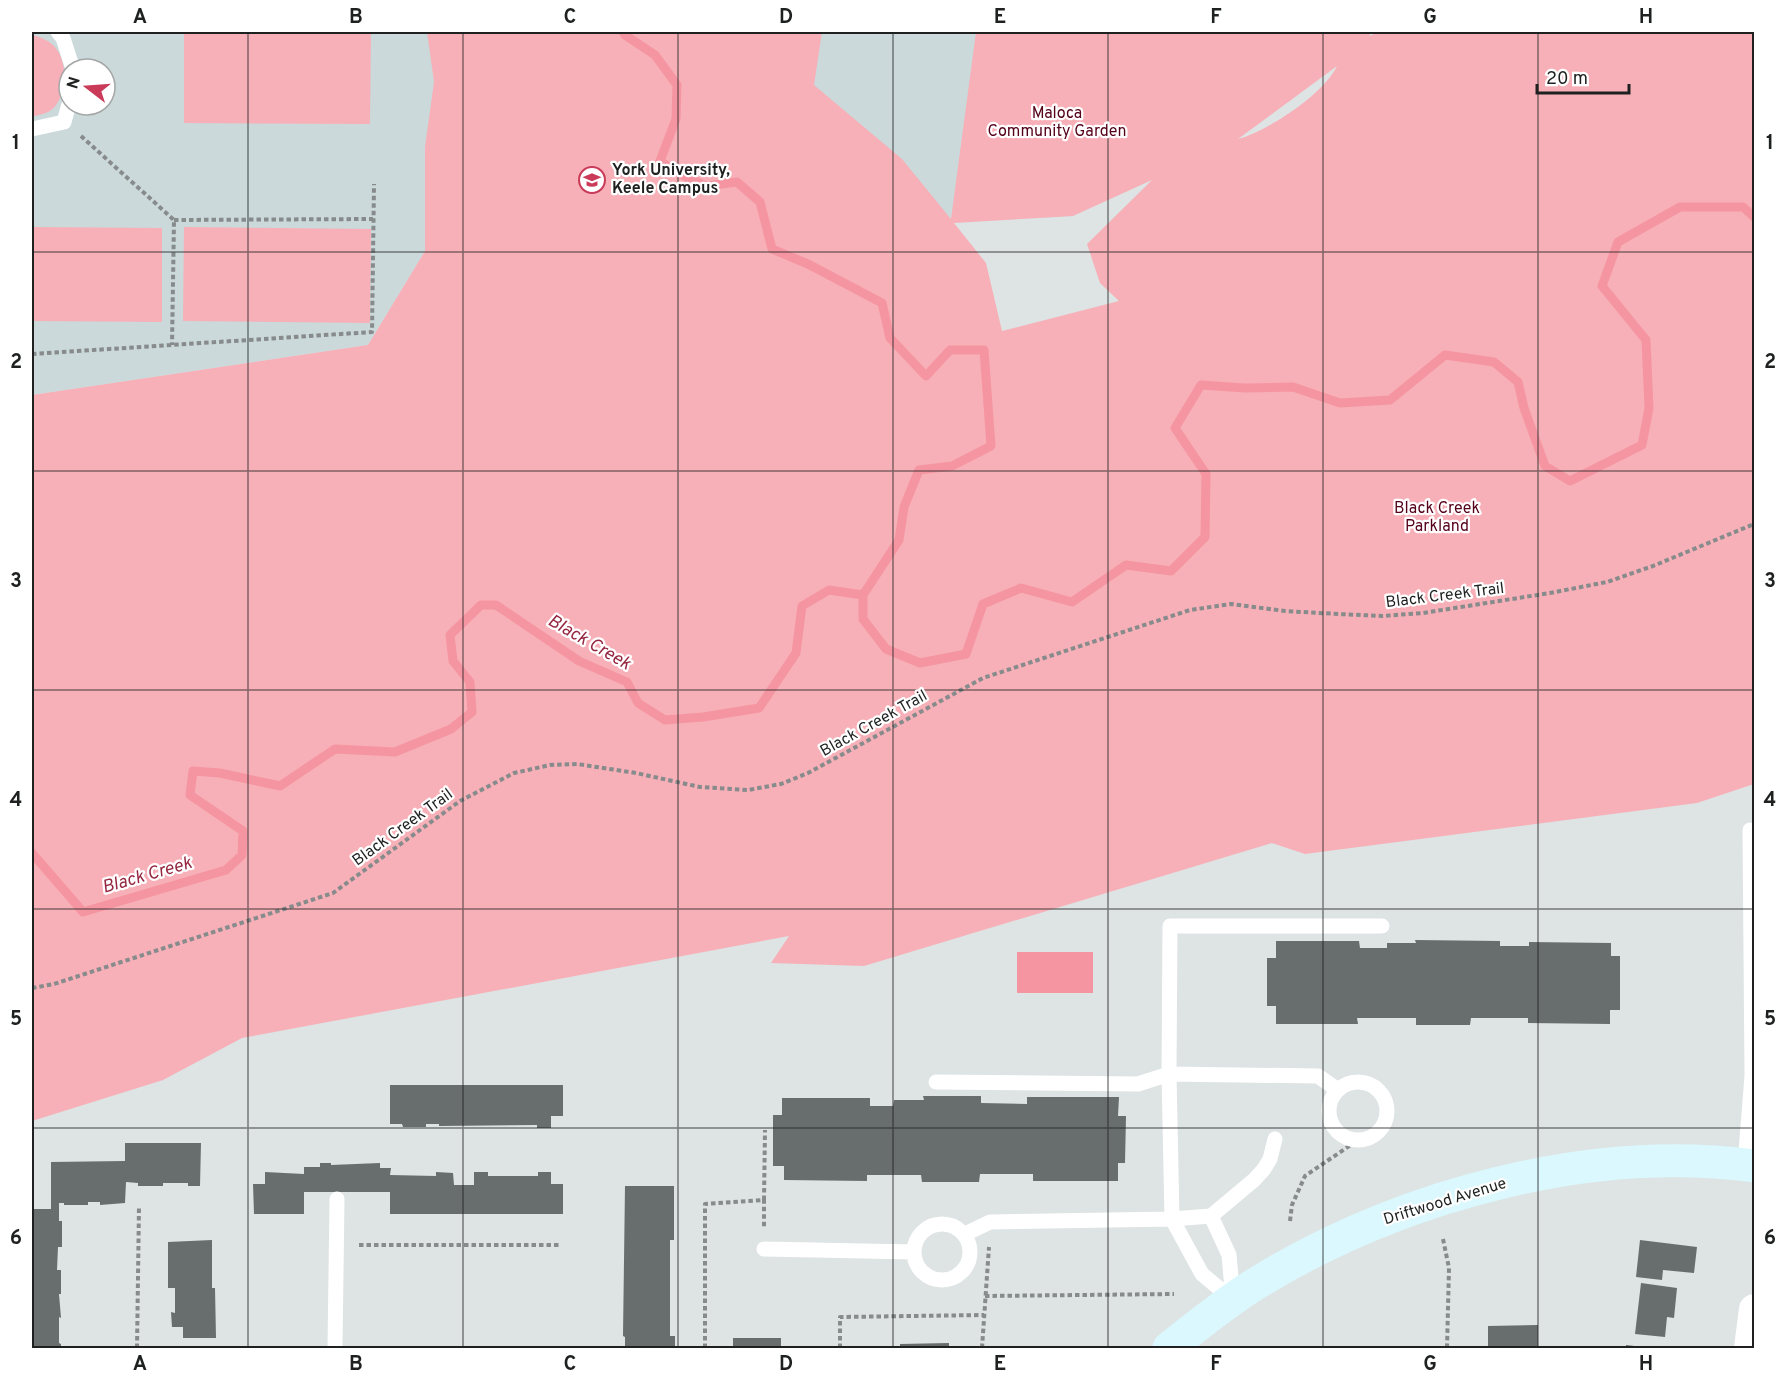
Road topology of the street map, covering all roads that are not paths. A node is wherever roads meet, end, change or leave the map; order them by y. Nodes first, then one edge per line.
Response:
1 (58, 32) edge
2 (69, 57) edge
3 (65, 117) edge
4 (32, 129) edge
5 (1750, 830) dead end
6 (1382, 926) dead end
7 (1169, 1074) junction
8 (1753, 1076) edge
9 (936, 1082) dead end
10 (1338, 1090) junction
11 (1275, 1139) dead end
12 (1750, 1165) edge
13 (337, 1198) dead end
14 (1211, 1216) junction
15 (1172, 1219) junction
16 (965, 1234) junction
17 (764, 1249) road end
18 (914, 1252) junction
19 (1233, 1300) junction
20 (1755, 1309) edge
21 (335, 1348) edge
22 (1169, 1348) edge
23 (1749, 1348) edge

1 - 2 lane
3 - 4 lane
5 - 8 lane
6 - 7 lane
7 - 9 lane
7 - 10 lane
7 - 15 lane
8 - 12 lane
10 - 10 lane
11 - 14 lane
12 - 19 street, Driftwood Avenue
13 - 21 lane
14 - 15 lane
14 - 19 lane
15 - 16 lane
15 - 19 lane
16 - 18 lane
16 - 18 lane
17 - 18 lane
19 - 22 street, Driftwood Avenue
20 - 23 street

